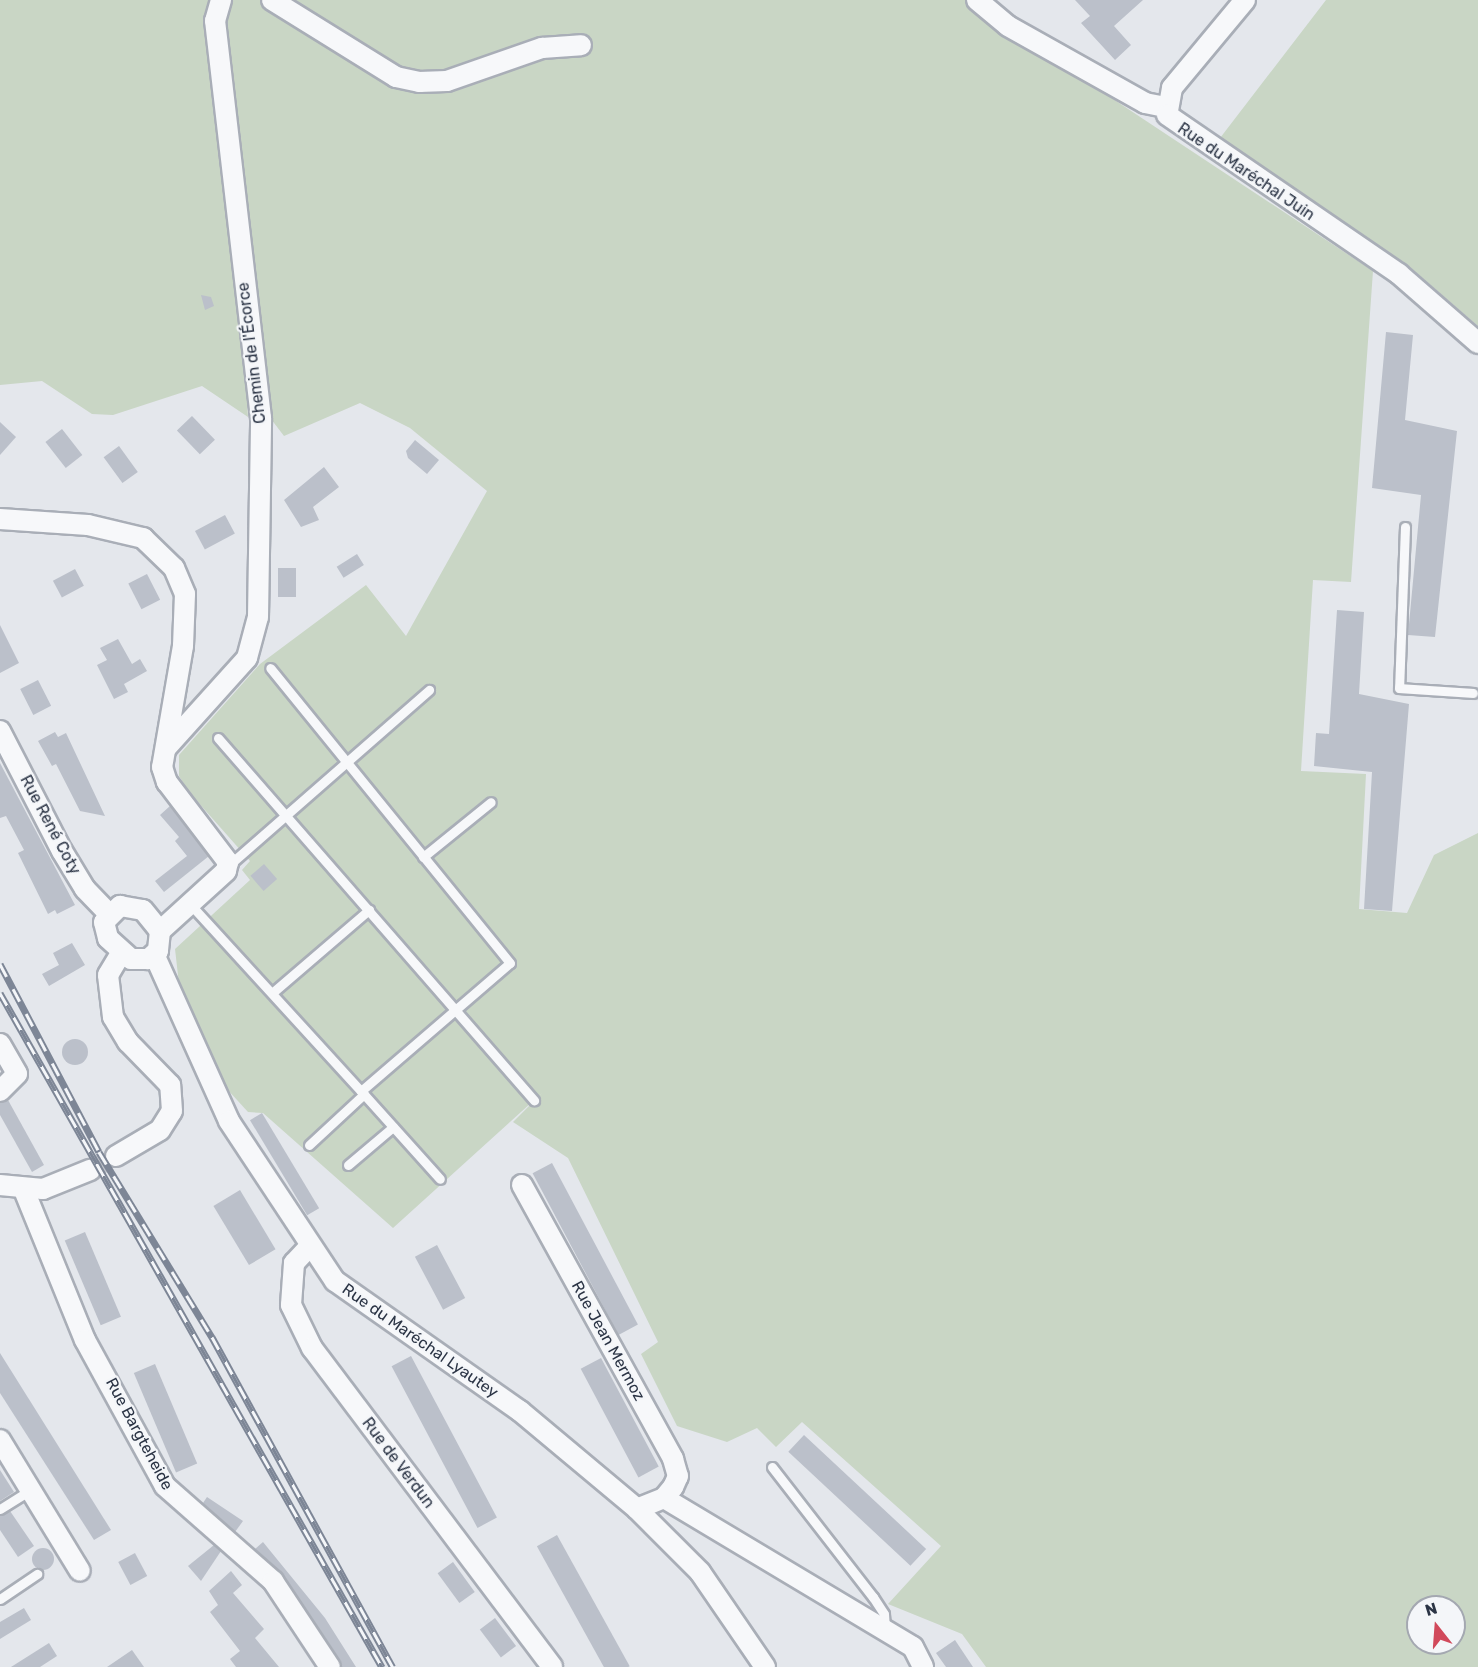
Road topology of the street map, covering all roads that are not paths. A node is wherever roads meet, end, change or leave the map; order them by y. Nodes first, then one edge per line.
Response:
1 (221, 0) edge
2 (272, 0) edge
3 (977, 0) edge
4 (1245, 0) edge
5 (581, 45) dead end
6 (1165, 106) junction
7 (1478, 343) edge
8 (0, 519) edge
9 (1406, 527) dead end
10 (270, 668) dead end
11 (429, 690) dead end
12 (1473, 693) dead end
13 (0, 731) edge
14 (219, 738) dead end
15 (166, 748) junction
16 (346, 762) junction
17 (491, 802) dead end
18 (286, 815) junction
19 (423, 857) junction
20 (227, 866) junction
21 (190, 904) junction
22 (369, 910) junction
23 (108, 913) junction
24 (160, 931) junction
25 (121, 953) junction
26 (154, 954) junction
27 (272, 993) junction
28 (455, 1010) junction
29 (0, 1044) edge
30 (0, 1090) edge
31 (363, 1092) junction
32 (534, 1100) dead end
33 (393, 1126) junction
34 (309, 1145) dead end
35 (116, 1156) tunnel mouth
36 (348, 1165) dead end
37 (90, 1170) tunnel mouth
38 (440, 1179) dead end
39 (0, 1185) edge
40 (522, 1185) dead end
41 (24, 1190) junction
42 (309, 1247) junction
43 (0, 1440) edge
44 (772, 1467) dead end
45 (30, 1490) junction
46 (664, 1498) junction
47 (0, 1509) edge
48 (637, 1509) junction
49 (80, 1571) dead end
50 (37, 1574) dead end
51 (0, 1599) edge
52 (886, 1633) junction
53 (330, 1667) edge
54 (552, 1667) edge
55 (765, 1667) edge
56 (923, 1667) edge

1 - 15 street, Chemin de l'Écorce
2 - 5 street
3 - 6 street, Rue du Maréchal Juin
4 - 6 street
6 - 7 street, Rue du Maréchal Juin
8 - 15 street
9 - 12 lane
10 - 16 lane
11 - 16 lane
13 - 23 street, Rue René Coty
14 - 18 lane
15 - 20 street
16 - 18 lane
16 - 19 lane
17 - 19 lane
18 - 20 lane
18 - 22 lane
19 - 28 lane
20 - 21 street
21 - 24 street
21 - 27 lane
22 - 27 lane
22 - 28 lane
23 - 24 street
23 - 25 street
24 - 26 street
25 - 26 street
25 - 35 street
26 - 42 street, Rue du Maréchal Lyautey
27 - 31 lane
28 - 31 lane
28 - 32 lane
29 - 30 street
31 - 33 lane
31 - 34 lane
33 - 36 lane
33 - 38 lane
37 - 41 street
39 - 41 street
40 - 46 street, Rue Jean Mermoz
41 - 53 street, Rue Bargteheide
42 - 48 street, Rue du Maréchal Lyautey
42 - 54 street, Rue de Verdun
43 - 45 street
44 - 52 lane
45 - 47 lane
45 - 49 street
46 - 48 street
46 - 52 street
48 - 55 street, Rue du Maréchal Lyautey
50 - 51 lane
52 - 56 street

